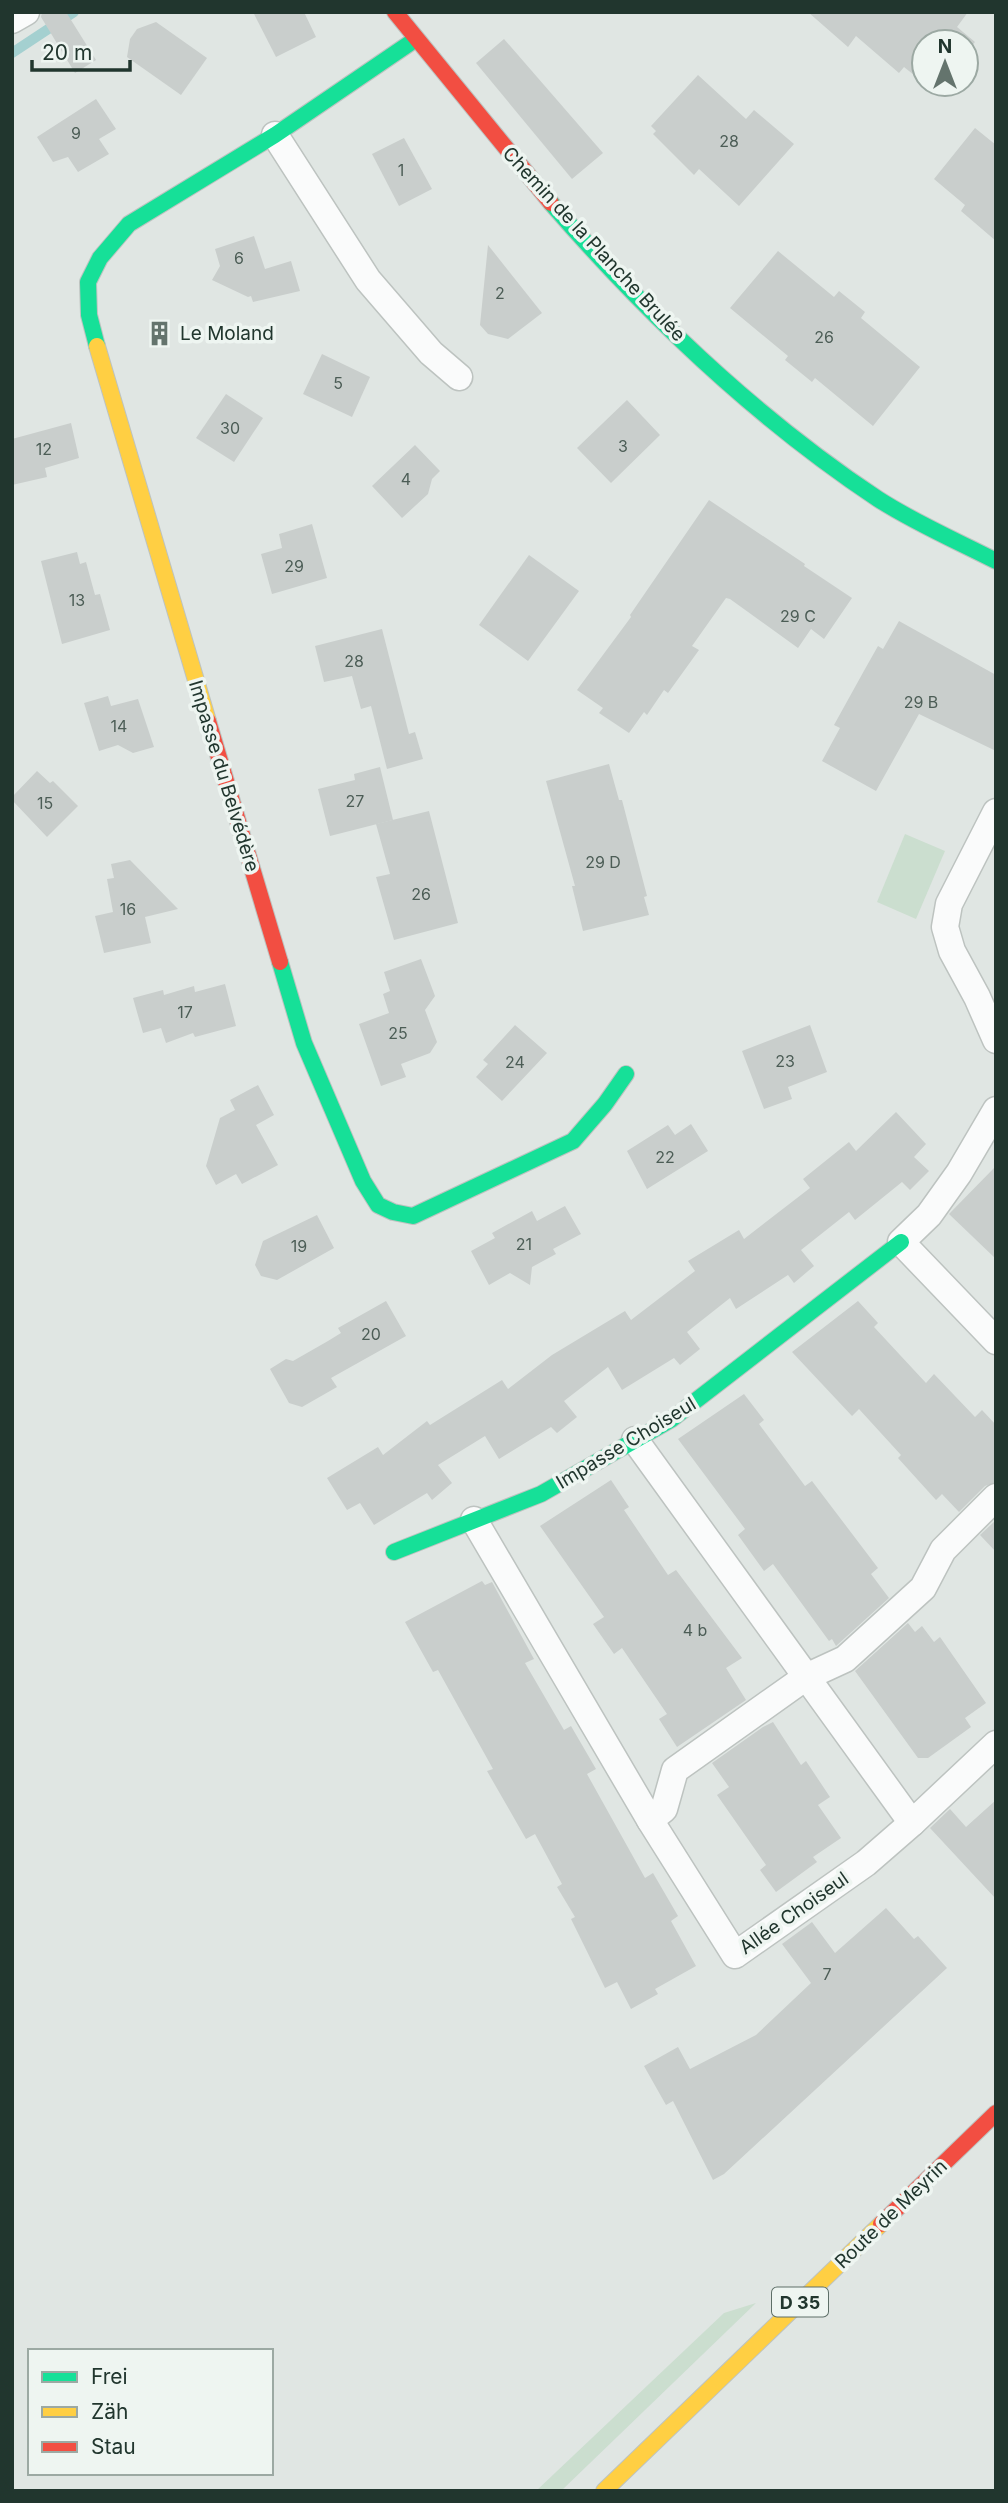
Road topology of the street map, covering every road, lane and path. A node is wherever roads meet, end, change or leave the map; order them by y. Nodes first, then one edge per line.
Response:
1 (26, 12) edge
2 (395, 12) edge
3 (12, 20) edge
4 (416, 39) junction
5 (275, 135) junction
6 (459, 377) dead end
7 (996, 561) edge
8 (996, 812) edge
9 (996, 1040) edge
10 (626, 1074) dead end
11 (996, 1110) edge
12 (901, 1242) junction
13 (996, 1341) edge
14 (635, 1440) junction
15 (996, 1497) edge
16 (474, 1520) junction
17 (394, 1552) dead end
18 (806, 1677) junction
19 (996, 1744) edge
20 (650, 1820) junction
21 (912, 1824) junction
22 (996, 2113) edge
23 (604, 2491) edge

1 - 3 street
2 - 4 street, Chemin de la Planche Brulée
4 - 5 street, Impasse du Belvédère
4 - 7 street, Chemin de la Planche Brulée
5 - 6 street
5 - 10 street, Impasse du Belvédère
8 - 9 street
11 - 12 street
12 - 13 street
12 - 14 street, Impasse Choiseul
14 - 16 street, Impasse Choiseul
14 - 18 street
15 - 18 street
16 - 17 street, Impasse Choiseul
16 - 20 street, Allée Choiseul
18 - 20 street
18 - 21 street
19 - 21 street, Allée Choiseul
20 - 21 street, Allée Choiseul
22 - 23 street, Route de Meyrin / D 35

